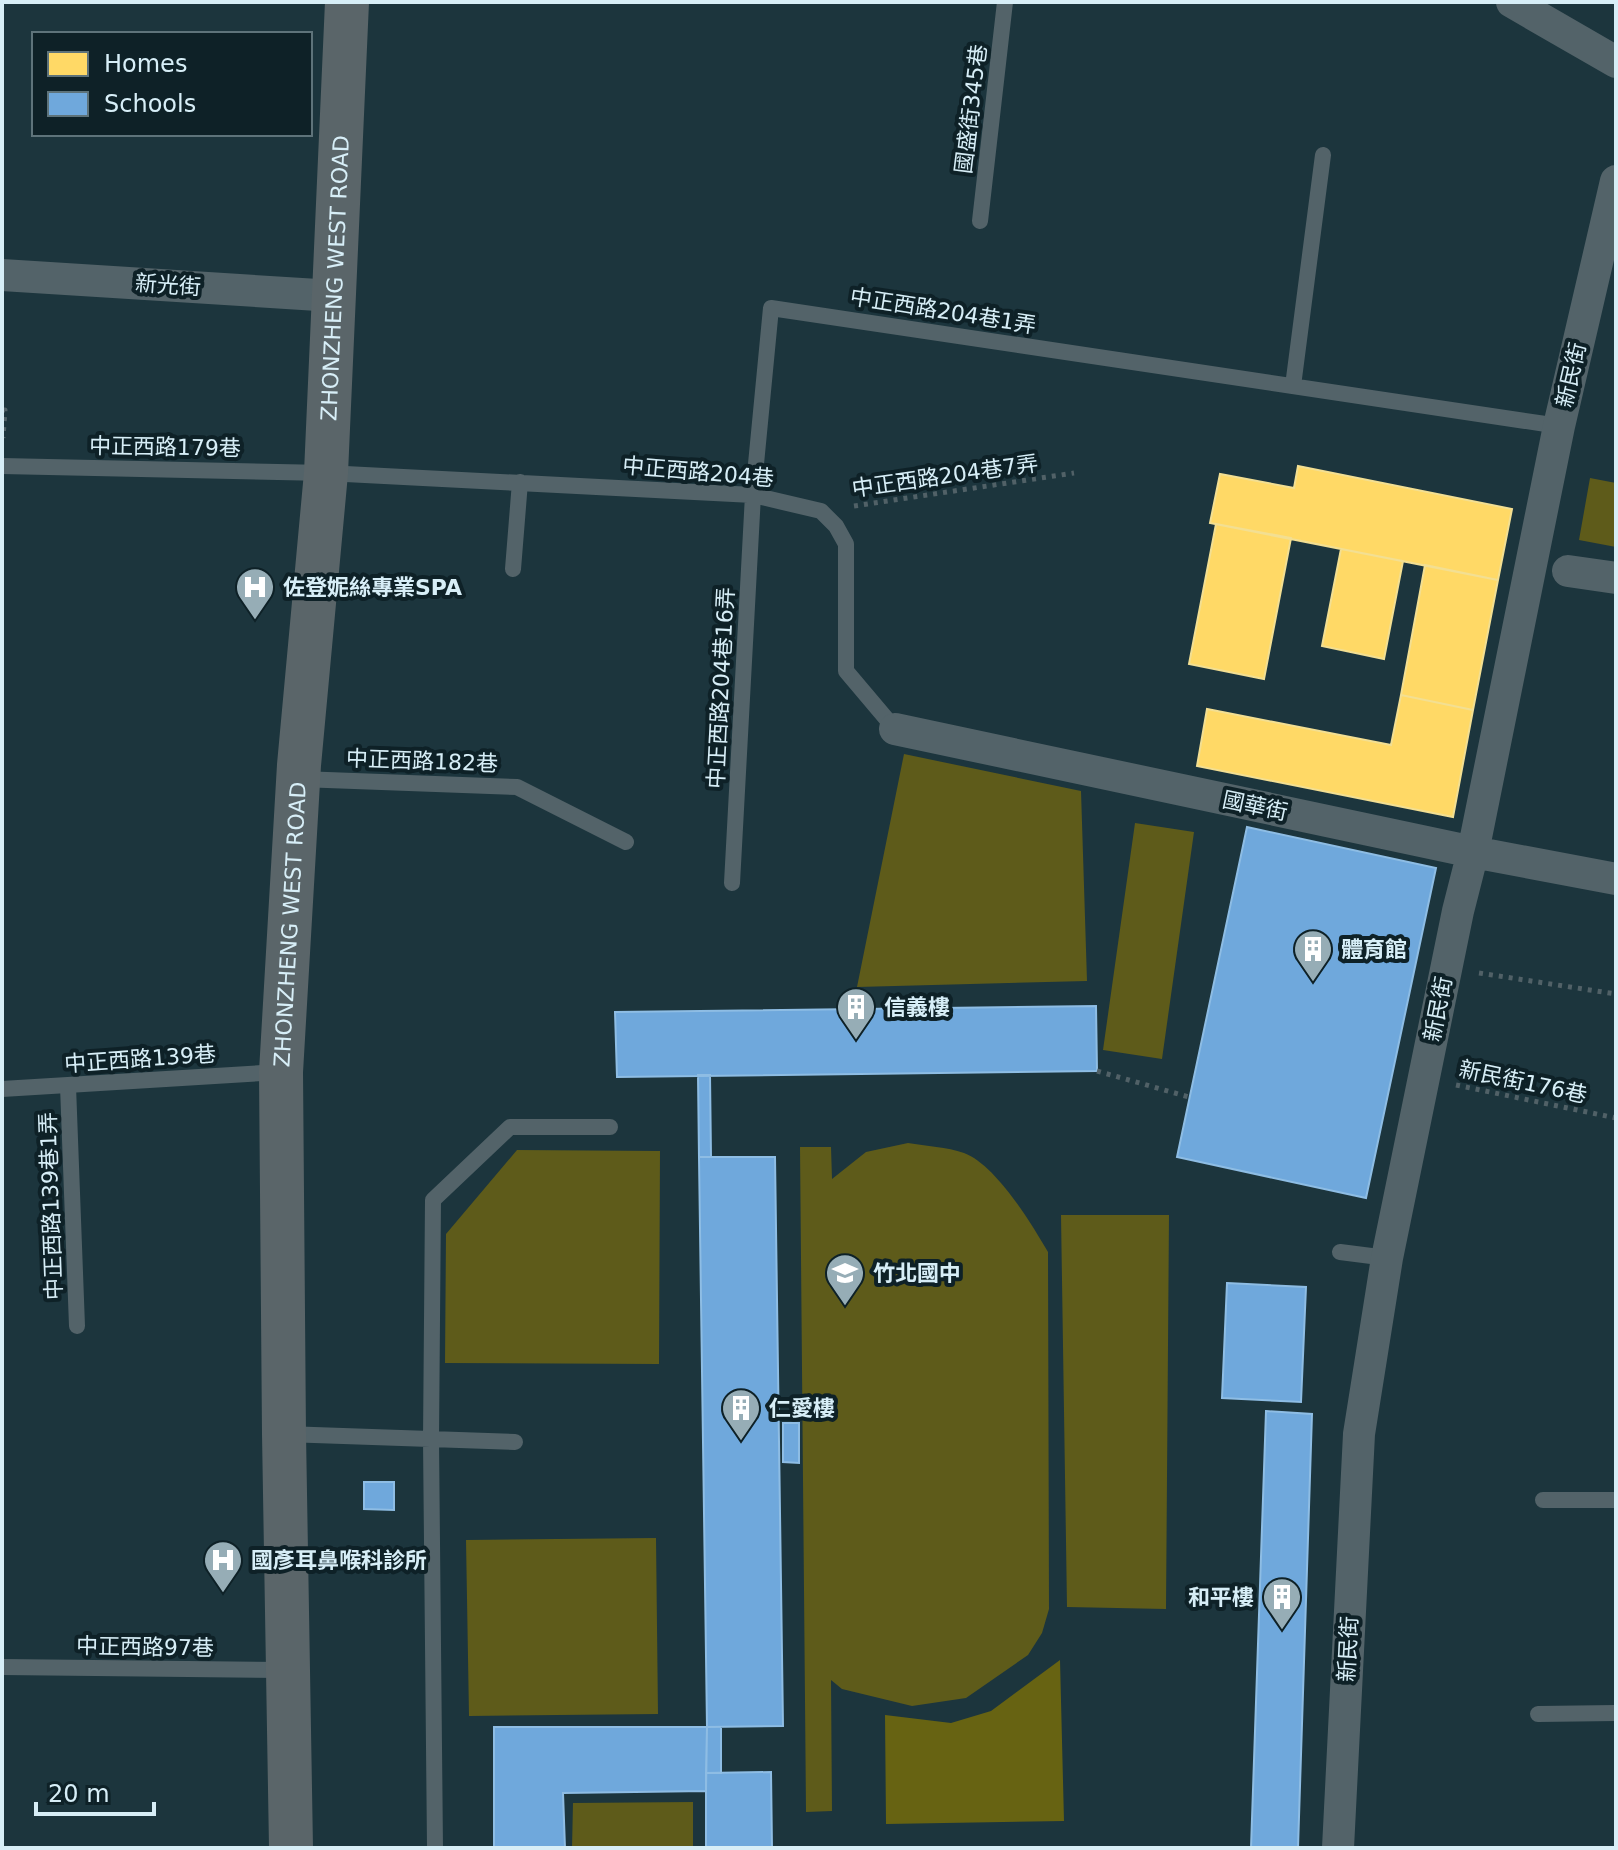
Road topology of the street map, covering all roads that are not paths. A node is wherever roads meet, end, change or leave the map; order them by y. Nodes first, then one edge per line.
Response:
1 (347, 2) edge
2 (1005, 2) edge
3 (1512, 2) edge
4 (1616, 62) edge
5 (1323, 155) dead end
6 (1616, 181) edge
7 (980, 221) dead end
8 (2, 275) edge
9 (334, 296) junction
10 (1293, 386) junction
11 (1559, 426) junction
12 (2, 466) edge
13 (326, 473) junction
14 (520, 482) junction
15 (753, 495) junction
16 (513, 569) dead end
17 (1568, 571) dead end
18 (1616, 578) edge
19 (895, 729) joint
20 (298, 778) junction
21 (626, 842) dead end
22 (1473, 852) junction
23 (1616, 879) edge
24 (732, 883) dead end
25 (281, 1072) junction
26 (68, 1086) junction
27 (2, 1089) edge
28 (610, 1127) dead end
29 (1340, 1252) dead end
30 (1387, 1258) junction
31 (77, 1326) dead end
32 (284, 1434) junction
33 (431, 1440) junction
34 (515, 1442) dead end
35 (1543, 1500) dead end
36 (1616, 1500) edge
37 (2, 1667) edge
38 (288, 1670) junction
39 (1616, 1713) edge
40 (1538, 1714) dead end
41 (291, 1848) edge
42 (435, 1848) edge
43 (1338, 1848) edge

1 - 9 main road, ZHONZHENG WEST ROAD
2 - 7 lane, 國盛街345巷
3 - 4 street
5 - 10 lane
6 - 11 street, 新民街
8 - 9 street, 新光街
9 - 13 main road, ZHONZHENG WEST ROAD
10 - 11 lane, 中正西路204巷1弄
10 - 15 lane, 中正西路204巷1弄
11 - 22 street, 新民街
12 - 13 lane, 中正西路179巷
13 - 14 lane, 中正西路204巷
13 - 20 main road, ZHONZHENG WEST ROAD
14 - 15 lane, 中正西路204巷
14 - 16 lane
15 - 19 lane, 中正西路204巷
15 - 24 lane, 中正西路204巷16弄
17 - 18 street
19 - 22 street, 國華街
20 - 21 lane, 中正西路182巷
20 - 25 main road, ZHONZHENG WEST ROAD
22 - 23 street, 國華街
22 - 30 street, 新民街
25 - 26 lane, 中正西路139巷
25 - 32 main road, ZHONZHENG WEST ROAD
26 - 27 lane, 中正西路139巷
26 - 31 lane, 中正西路139巷1弄
28 - 33 lane
29 - 30 lane
30 - 43 street, 新民街
32 - 33 lane
32 - 38 main road, ZHONZHENG WEST ROAD
33 - 34 lane
33 - 42 lane
35 - 36 lane
37 - 38 lane, 中正西路97巷
38 - 41 main road, ZHONZHENG WEST ROAD
39 - 40 lane

